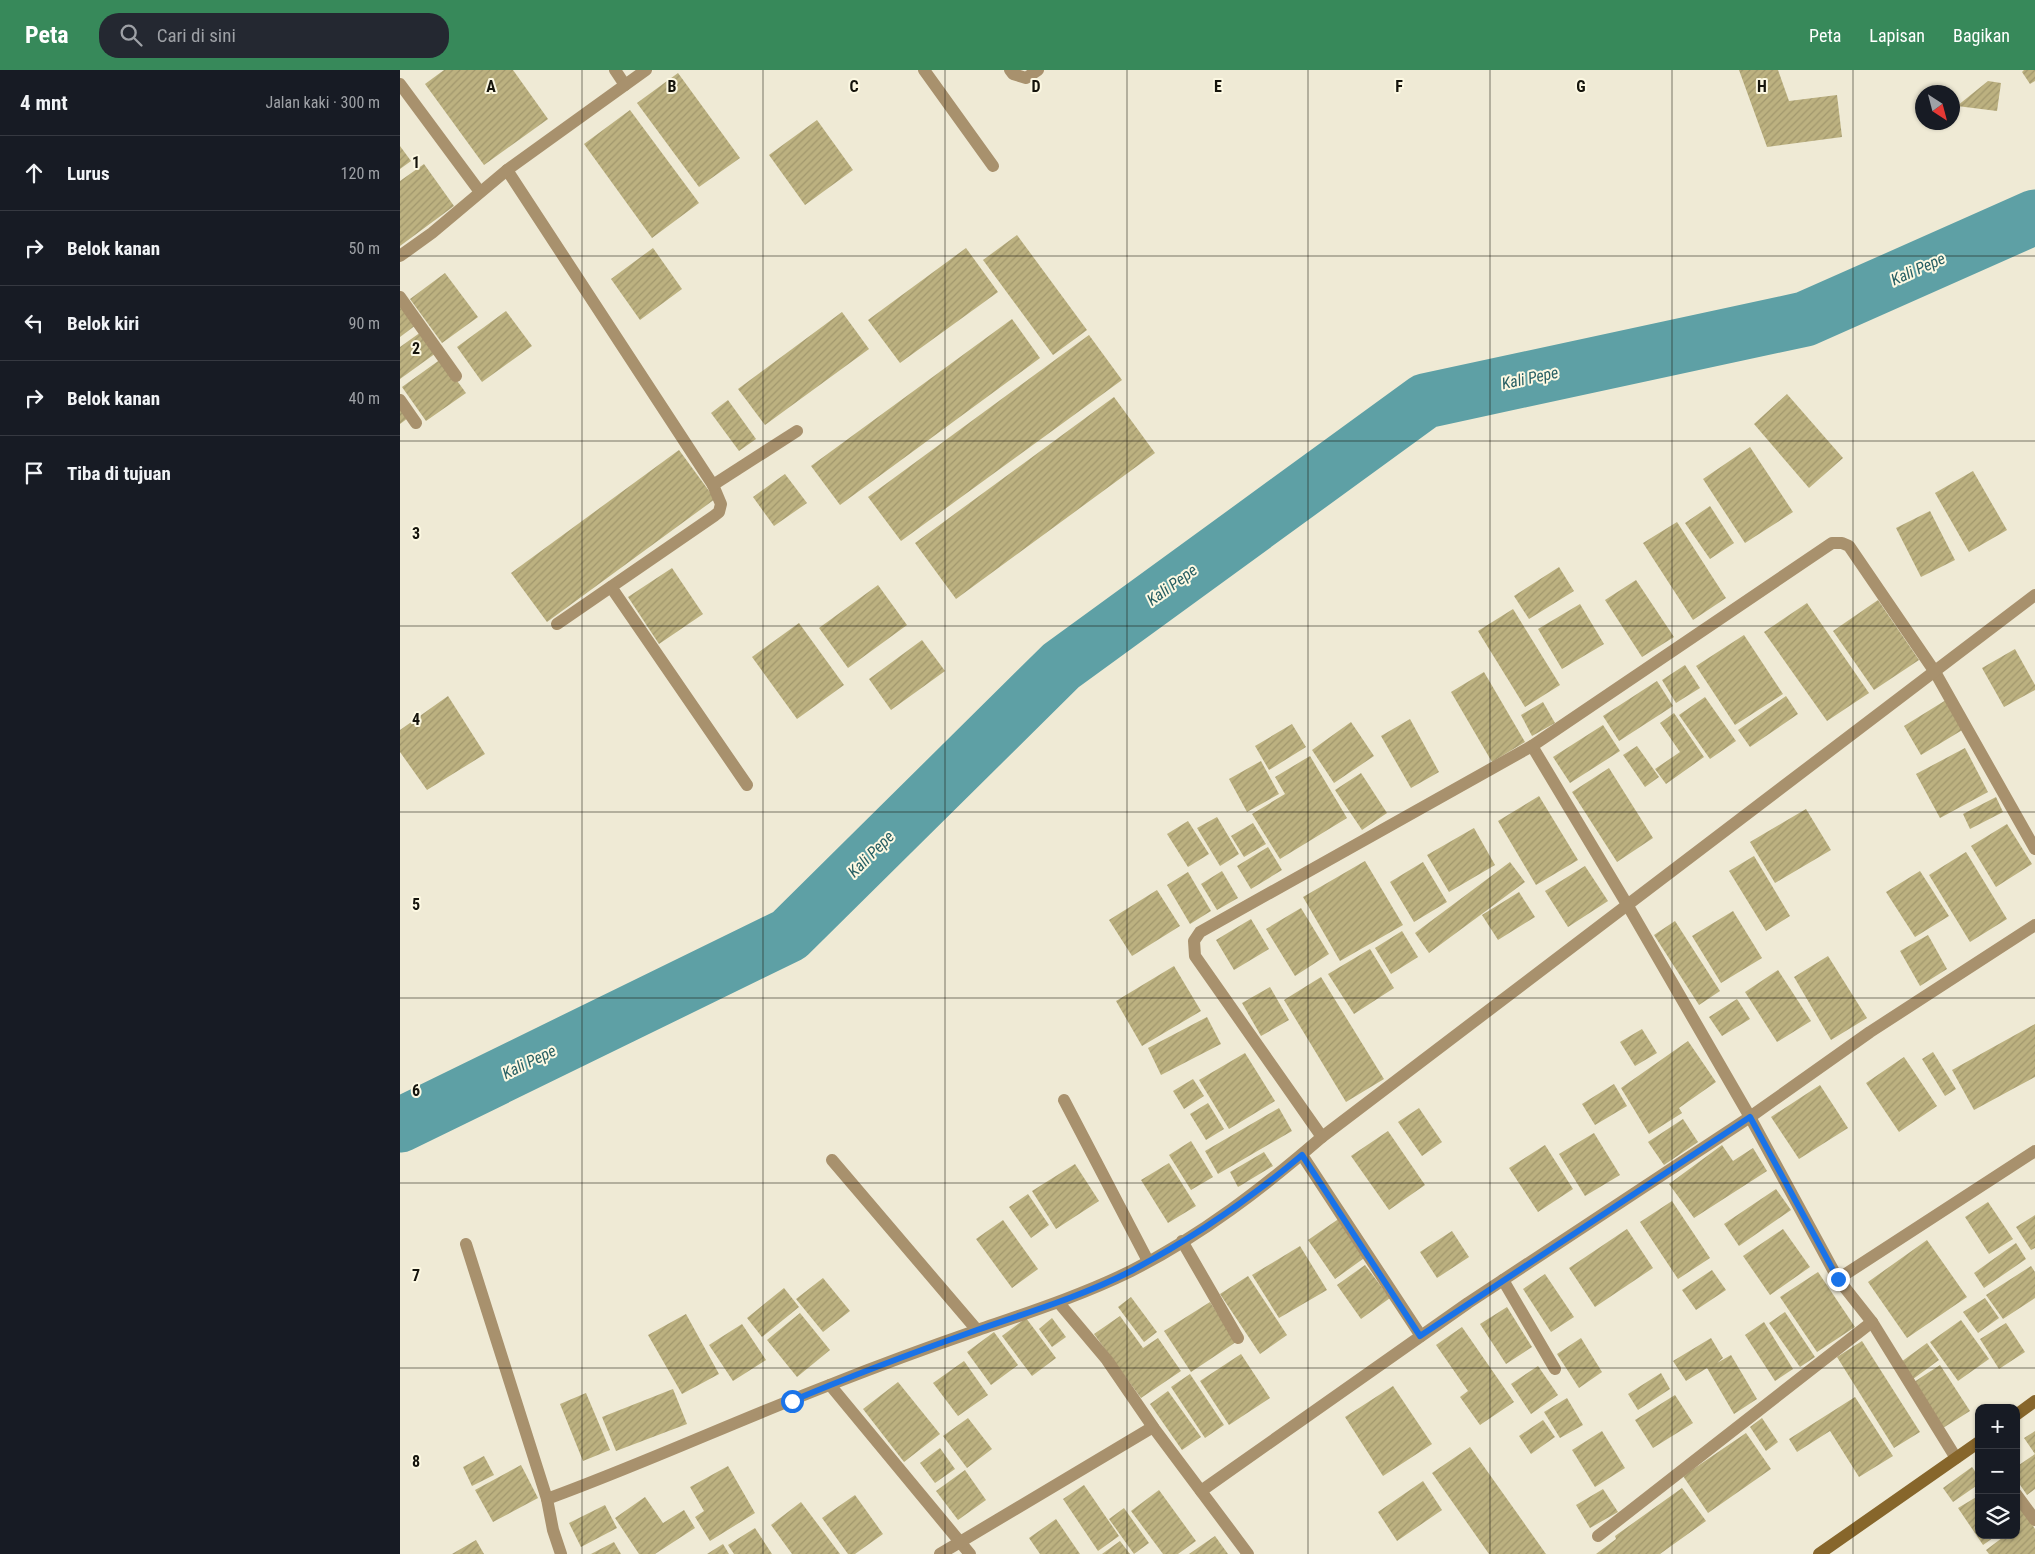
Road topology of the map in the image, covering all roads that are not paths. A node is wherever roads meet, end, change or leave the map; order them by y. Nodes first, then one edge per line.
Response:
1 (615, 70) edge
2 (646, 70) edge
3 (924, 70) edge
4 (1010, 70) edge
5 (1038, 70) edge
6 (400, 84) edge
7 (625, 85) junction
8 (993, 166) dead end
9 (508, 170) junction
10 (480, 192) junction
11 (400, 256) edge
12 (400, 297) edge
13 (456, 376) dead end
14 (400, 400) edge
15 (416, 423) dead end
16 (797, 431) dead end
17 (713, 485) junction
18 (611, 587) junction
19 (2035, 595) edge
20 (557, 624) dead end
21 (1935, 672) junction
22 (1532, 746) junction
23 (747, 785) dead end
24 (2035, 848) edge
25 (1628, 906) junction
26 (2035, 924) edge
27 (1064, 1100) dead end
28 (1750, 1117) junction
29 (1322, 1137) junction
30 (2035, 1151) edge
31 (1302, 1155) junction
32 (832, 1160) dead end
33 (1182, 1241) junction
34 (466, 1244) dead end
35 (1148, 1261) junction
36 (1838, 1279) junction
37 (1503, 1280) junction
38 (1059, 1303) junction
39 (1872, 1322) junction
40 (977, 1330) junction
41 (1420, 1336) junction
42 (1238, 1338) dead end
43 (1555, 1369) dead end
44 (830, 1385) junction
45 (2035, 1401) edge
46 (2020, 1411) edge
47 (1153, 1427) junction
48 (1975, 1445) edge
49 (1956, 1458) junction
50 (1201, 1491) junction
51 (547, 1499) junction
52 (2020, 1499) edge
53 (2035, 1520) edge
54 (1598, 1536) dead end
55 (961, 1541) junction
56 (561, 1554) edge
57 (940, 1554) edge
58 (970, 1554) edge
59 (1248, 1554) edge
60 (1819, 1554) edge

1 - 7 street
2 - 7 street
3 - 8 street
4 - 5 street
6 - 10 street
7 - 9 street
9 - 10 street
9 - 17 street
10 - 11 street
12 - 13 street
14 - 15 street
16 - 17 street
17 - 18 street
18 - 20 street
18 - 23 street
19 - 21 street
21 - 22 street
21 - 24 street
21 - 25 street
22 - 25 street
22 - 29 street
25 - 28 street
25 - 29 street
26 - 28 street
27 - 35 street
28 - 36 street
28 - 37 street
29 - 31 street
30 - 36 street
31 - 33 street
31 - 41 street
32 - 40 street
33 - 35 street
33 - 42 street
34 - 51 street
35 - 38 street
36 - 39 street
37 - 41 street
37 - 43 street
38 - 40 street
38 - 47 street
39 - 49 street
39 - 54 street
40 - 44 street
41 - 50 street
44 - 51 street
44 - 55 street
45 - 46 main road
47 - 50 street
47 - 55 street
48 - 49 main road
49 - 60 main road
50 - 59 street
51 - 56 street
52 - 53 street
55 - 57 street
55 - 58 street

